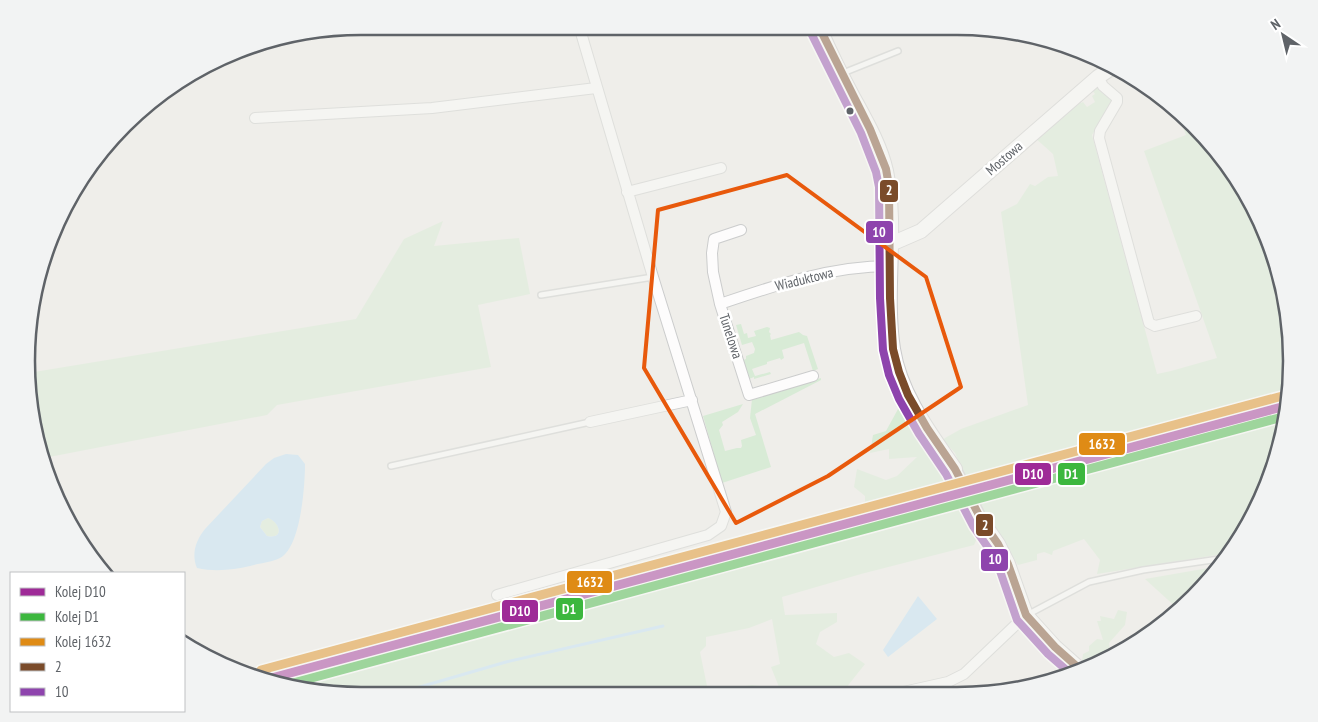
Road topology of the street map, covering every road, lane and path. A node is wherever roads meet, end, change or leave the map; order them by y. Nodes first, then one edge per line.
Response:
1 (581, 35) edge
2 (823, 35) edge
3 (898, 51) dead end
4 (1106, 71) edge
5 (841, 73) junction
6 (1098, 77) junction
7 (596, 88) junction
8 (255, 118) dead end
9 (721, 168) dead end
10 (628, 192) junction
11 (741, 230) dead end
12 (891, 244) junction
13 (890, 266) junction
14 (653, 277) junction
15 (540, 295) dead end
16 (720, 304) junction
17 (1196, 316) dead end
18 (813, 376) dead end
19 (692, 400) junction
20 (590, 422) joint
21 (391, 466) dead end
22 (955, 469) tunnel mouth
23 (982, 521) tunnel mouth
24 (1216, 560) edge
25 (497, 595) dead end
26 (1026, 615) junction
27 (1075, 665) edge
28 (925, 687) edge

1 - 7 street
2 - 5 street
3 - 5 lane
4 - 6 street, Mostowa
5 - 12 street
6 - 12 street, Mostowa
6 - 17 street
7 - 8 street
7 - 10 street
9 - 10 street
10 - 14 street
11 - 16 street, Tunelowa
12 - 13 street
13 - 16 street, Wiaduktowa
13 - 22 street
14 - 15 lane
14 - 19 street
16 - 18 street, Tunelowa
19 - 20 street
19 - 25 street
20 - 21 lane
23 - 26 street
24 - 26 lane
26 - 27 street
26 - 28 street

